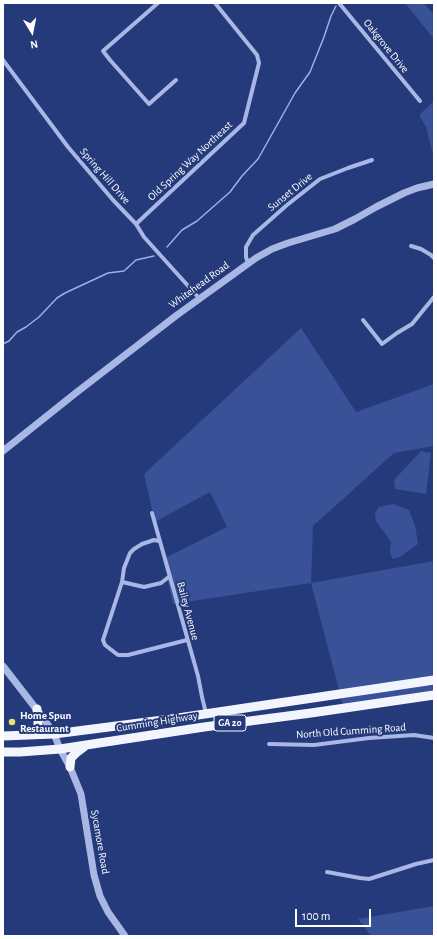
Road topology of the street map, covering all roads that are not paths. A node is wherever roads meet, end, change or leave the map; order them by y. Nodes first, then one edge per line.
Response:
1 (158, 3) edge
2 (215, 3) edge
3 (339, 3) edge
4 (3, 60) edge
5 (176, 80) dead end
6 (420, 101) dead end
7 (372, 160) dead end
8 (434, 184) edge
9 (135, 224) junction
10 (411, 246) dead end
11 (434, 258) edge
12 (248, 263) junction
13 (434, 297) edge
14 (199, 298) junction
15 (363, 320) dead end
16 (3, 451) edge
17 (152, 513) dead end
18 (159, 542) junction
19 (170, 576) junction
20 (122, 582) junction
21 (187, 640) junction
22 (3, 666) edge
23 (434, 680) edge
24 (434, 695) edge
25 (37, 709) junction
26 (206, 713) junction
27 (54, 734) junction
28 (29, 735) junction
29 (3, 736) edge
30 (434, 738) edge
31 (269, 744) dead end
32 (87, 745) junction
33 (60, 749) junction
34 (3, 752) edge
35 (70, 767) junction
36 (434, 860) edge
37 (327, 872) dead end
38 (125, 936) edge

1 - 5 street
2 - 9 street, Old Spring Way Northeast
3 - 6 street, Oakgrove Drive
4 - 9 street, Spring Hill Drive
7 - 12 street, Sunset Drive
8 - 12 street, Whitehead Road
9 - 14 street, Spring Hill Drive
10 - 11 street
12 - 14 street, Whitehead Road
13 - 15 street
14 - 16 street, Whitehead Road
17 - 18 street, Bailey Avenue
18 - 19 street, Bailey Avenue
18 - 20 street
19 - 20 street
19 - 21 street, Bailey Avenue
20 - 21 street
21 - 26 street, Bailey Avenue
22 - 25 street, Sycamore Road
23 - 26 highway, Cumming Highway / GA 20
24 - 32 highway, Cumming Highway / GA 20
25 - 27 street, Sycamore Road
25 - 28 highway
26 - 27 highway, Cumming Highway / GA 20
27 - 28 highway, Cumming Highway / GA 20
27 - 33 street, Sycamore Road
28 - 29 highway, Cumming Highway / GA 20
30 - 31 street, North Old Cumming Road
32 - 33 highway, Cumming Highway / GA 20
32 - 35 highway
33 - 34 highway, Cumming Highway / GA 20
33 - 35 street, Sycamore Road
35 - 38 street, Sycamore Road
36 - 37 street

